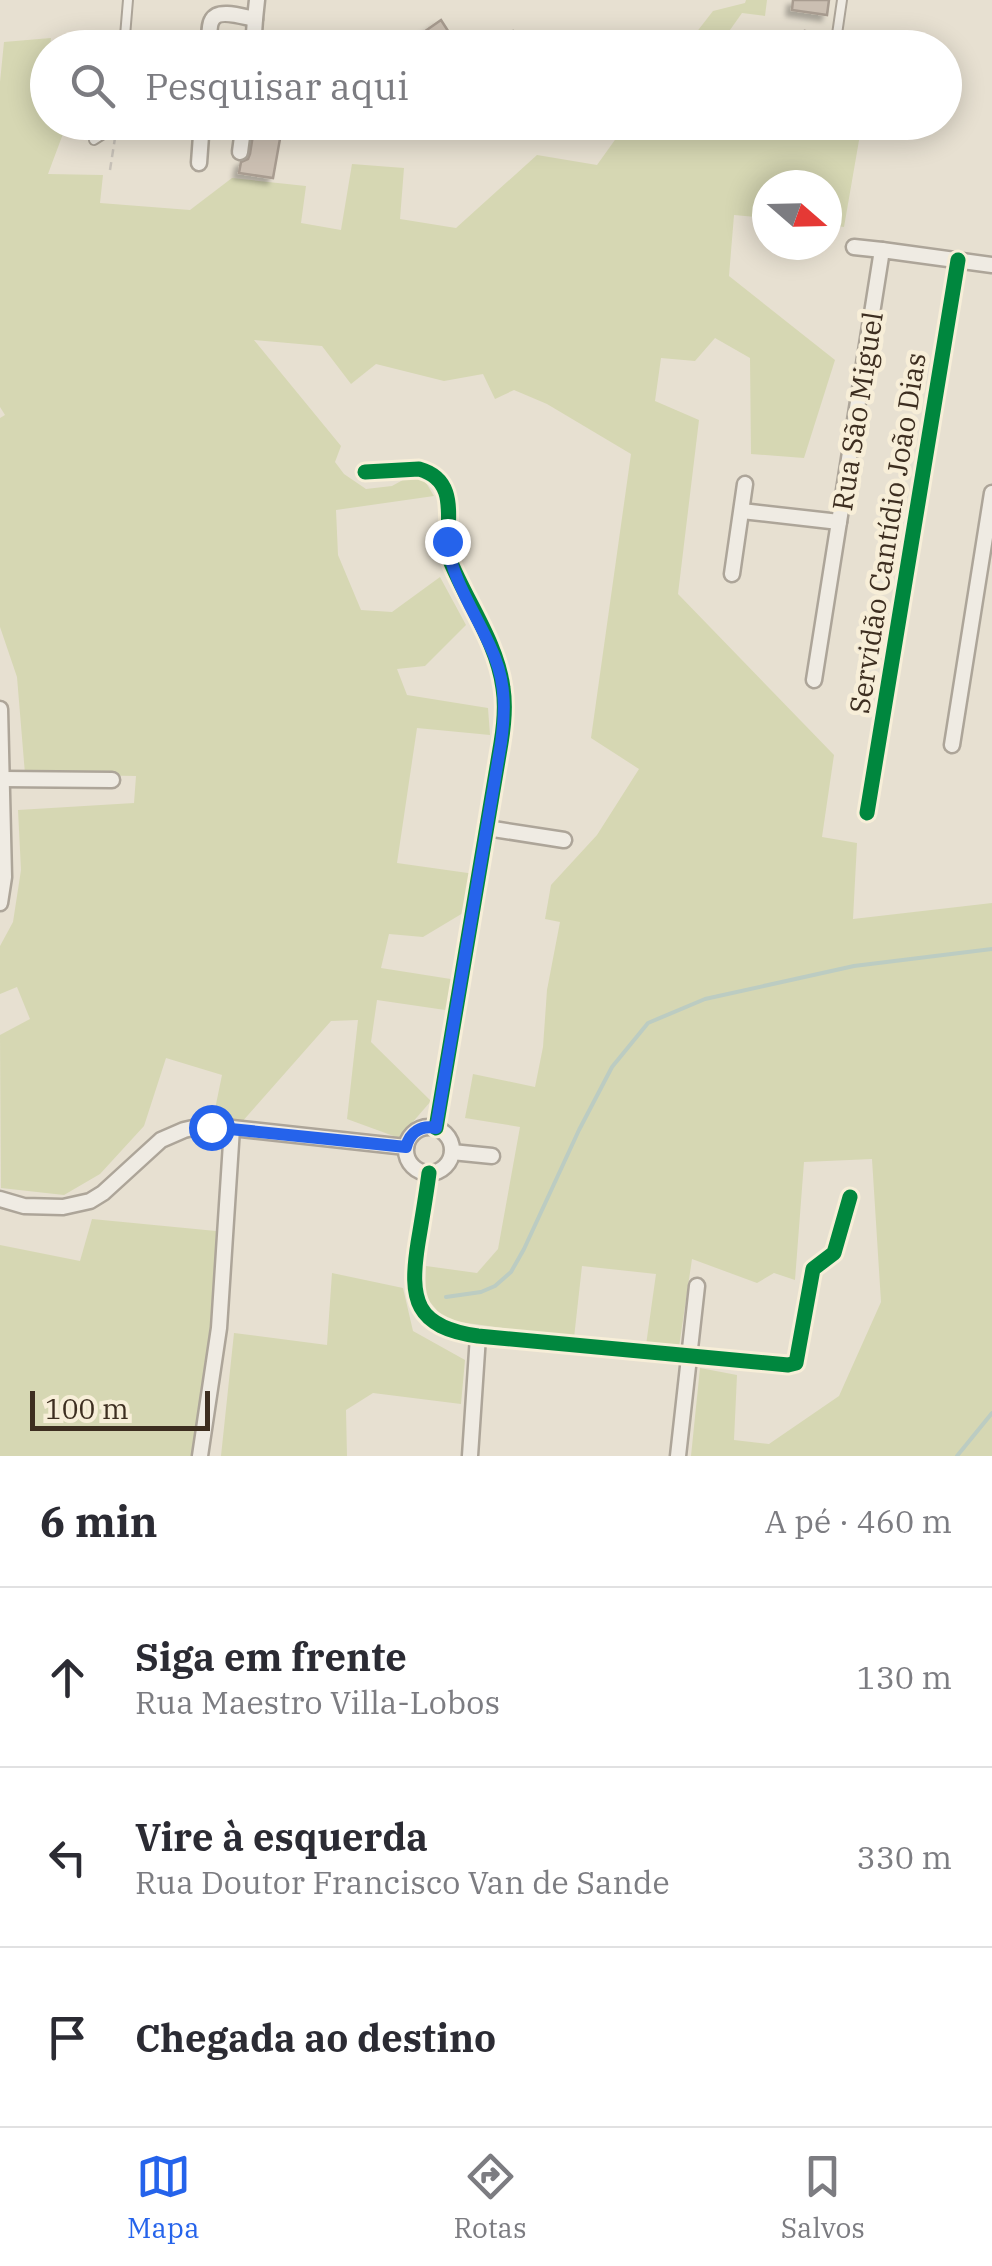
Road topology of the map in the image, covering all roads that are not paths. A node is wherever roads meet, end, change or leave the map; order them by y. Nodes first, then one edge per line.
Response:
1 (128, 0) edge
2 (257, 0) edge
3 (842, 0) edge
4 (255, 19) junction
5 (126, 30) edge
6 (210, 30) edge
7 (254, 30) edge
8 (838, 30) edge
9 (201, 140) edge
10 (242, 140) edge
11 (240, 152) dead end
12 (199, 162) dead end
13 (854, 247) dead end
14 (882, 250) junction
15 (958, 260) junction
16 (992, 265) edge
17 (366, 472) dead end
18 (746, 484) dead end
19 (992, 493) edge
20 (742, 510) junction
21 (839, 522) junction
22 (732, 574) dead end
23 (814, 680) dead end
24 (0, 709) edge
25 (952, 746) dead end
26 (3, 779) junction
27 (112, 780) dead end
28 (866, 813) dead end
29 (487, 828) junction
30 (564, 840) dead end
31 (0, 903) edge
32 (232, 1128) junction
33 (436, 1128) junction
34 (406, 1147) junction
35 (452, 1152) junction
36 (492, 1156) dead end
37 (429, 1172) junction
38 (850, 1197) dead end
39 (0, 1199) edge
40 (697, 1286) dead end
41 (478, 1336) junction
42 (689, 1355) junction
43 (200, 1456) edge
44 (470, 1456) edge
45 (678, 1456) edge

1 - 5 lane
2 - 4 street
3 - 8 lane
4 - 6 street
4 - 7 street
9 - 12 street
10 - 11 street
13 - 14 street
14 - 15 street
14 - 21 street, Rua São Miguel
15 - 16 street
15 - 28 street, Servidão Cantídio João Dias
17 - 29 street
18 - 20 street
19 - 25 street
20 - 21 street
20 - 22 street
21 - 23 street, Rua São Miguel
24 - 26 street
26 - 27 street
26 - 31 street
29 - 30 street
29 - 33 street
32 - 34 street
32 - 39 street
32 - 43 street
33 - 34 street
33 - 35 street
34 - 37 street
35 - 36 street
35 - 37 street
37 - 41 street
38 - 42 street
40 - 42 street
41 - 42 street
41 - 44 street
42 - 45 street

